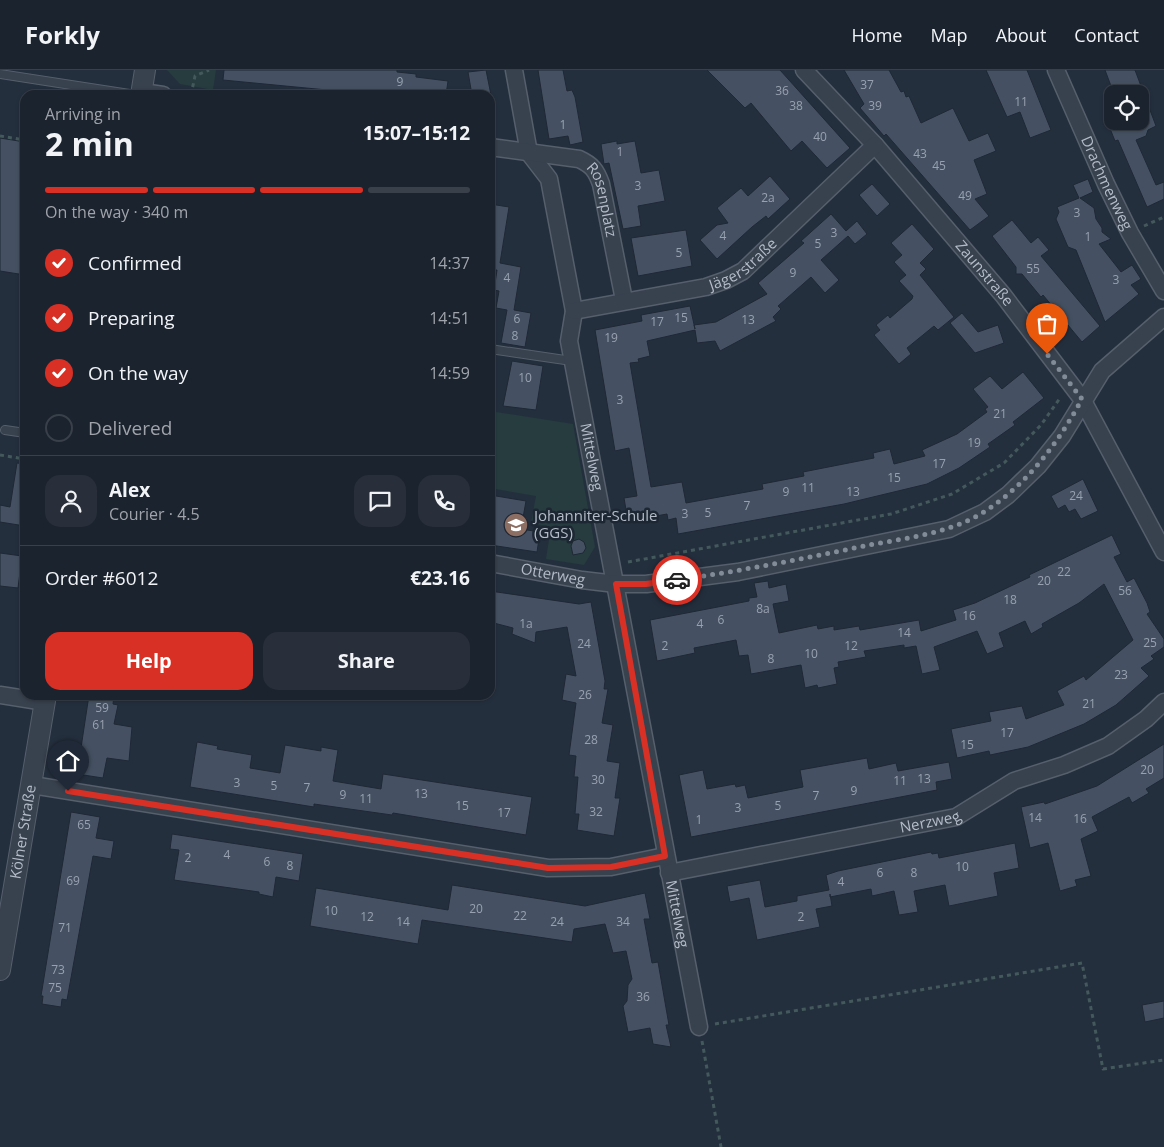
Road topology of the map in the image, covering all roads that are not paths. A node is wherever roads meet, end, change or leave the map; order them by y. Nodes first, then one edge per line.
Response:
1 (145, 70) edge
2 (514, 70) edge
3 (804, 70) edge
4 (1056, 70) edge
5 (0, 74) edge
6 (112, 90) edge
7 (141, 90) edge
8 (875, 145) junction
9 (495, 148) edge
10 (529, 153) junction
11 (1164, 291) edge
12 (624, 300) junction
13 (574, 311) junction
14 (1164, 317) edge
15 (495, 350) edge
16 (573, 359) junction
17 (1082, 399) junction
18 (5, 430) dead end
19 (20, 432) edge
20 (1164, 552) edge
21 (495, 565) edge
22 (616, 584) junction
23 (0, 695) edge
24 (20, 697) edge
25 (45, 700) edge
26 (1164, 702) edge
27 (32, 785) junction
28 (665, 856) junction
29 (669, 874) junction
30 (0, 970) edge
31 (699, 1027) road end

1 - 7 street
2 - 10 street, Mittelweg
3 - 8 street, Zaunstraße
4 - 11 street, Drachmenweg
5 - 6 lane
8 - 12 street, Jägerstraße
8 - 17 street, Zaunstraße
9 - 10 street, Rosenplatz
10 - 12 street, Rosenplatz
10 - 13 street, Mittelweg
12 - 13 street, Jägerstraße
13 - 16 street, Mittelweg
14 - 17 street, Otterweg
15 - 16 lane
16 - 22 street, Mittelweg
17 - 20 street, Zaunstraße
17 - 22 street, Otterweg
18 - 19 lane
21 - 22 street, Otterweg
22 - 28 street, Mittelweg
23 - 24 street
25 - 27 street, Kölner Straße
26 - 29 street, Nerzweg
27 - 28 street
27 - 30 street, Kölner Straße
28 - 29 street, Mittelweg
29 - 31 street, Mittelweg

